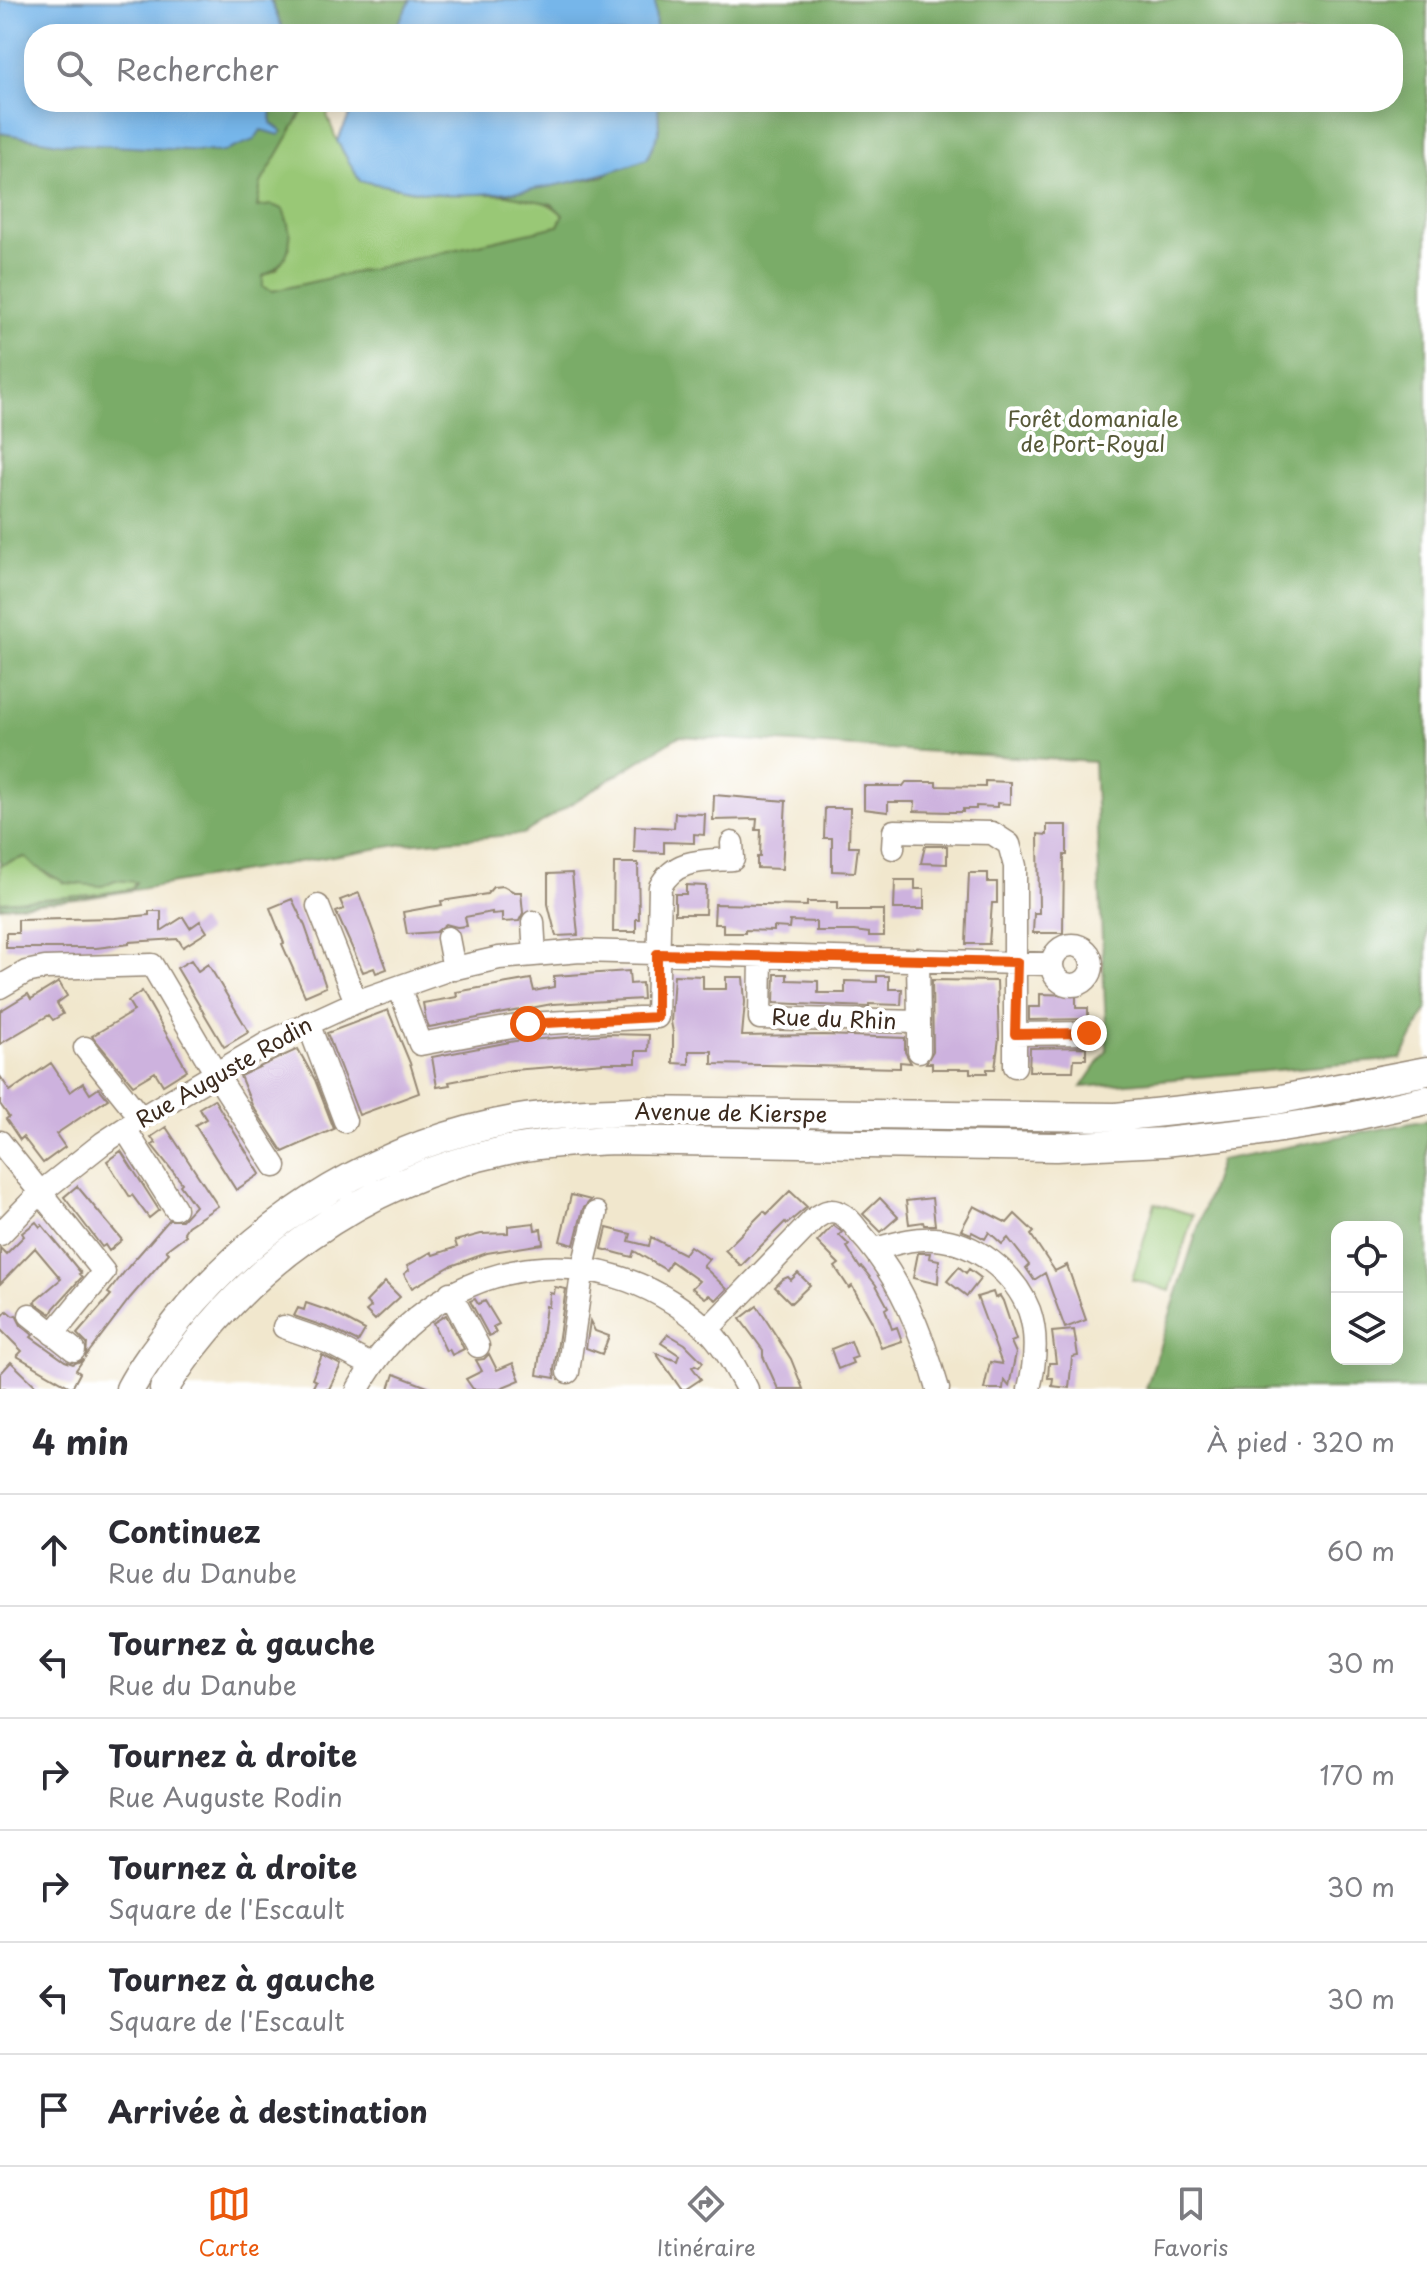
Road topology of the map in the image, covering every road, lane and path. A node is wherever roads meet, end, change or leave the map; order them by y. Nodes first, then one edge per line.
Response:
1 (732, 843) dead end
2 (893, 848) dead end
3 (318, 906) dead end
4 (533, 922) dead end
5 (448, 938) dead end
6 (657, 954) junction
7 (535, 955) junction
8 (761, 957) junction
9 (918, 959) junction
10 (1017, 962) junction
11 (1052, 964) dead end
12 (454, 969) junction
13 (0, 987) edge
14 (399, 987) junction
15 (356, 1002) junction
16 (919, 1022) junction
17 (308, 1023) junction
18 (1089, 1033) dead end
19 (1015, 1034) junction
20 (85, 1048) dead end
21 (919, 1051) dead end
22 (1015, 1066) dead end
23 (1427, 1071) edge
24 (216, 1074) junction
25 (1427, 1100) edge
26 (345, 1121) dead end
27 (133, 1123) junction
28 (0, 1142) edge
29 (275, 1166) dead end
30 (41, 1192) junction
31 (175, 1208) dead end
32 (596, 1213) dead end
33 (0, 1234) edge
34 (875, 1249) junction
35 (583, 1267) junction
36 (450, 1293) junction
37 (30, 1315) dead end
38 (284, 1327) dead end
39 (708, 1329) junction
40 (53, 1334) junction
41 (478, 1346) dead end
42 (74, 1350) dead end
43 (371, 1365) junction
44 (568, 1372) dead end
45 (130, 1389) edge
46 (164, 1389) edge
47 (358, 1389) edge
48 (747, 1389) edge
49 (938, 1389) edge
50 (1029, 1389) edge

1 - 6 street
2 - 10 street
3 - 15 street
4 - 7 street
5 - 12 street
6 - 7 street, Rue Auguste Rodin
6 - 8 street, Rue Auguste Rodin
6 - 14 street
7 - 12 street, Rue Auguste Rodin
8 - 9 street, Rue Auguste Rodin
8 - 16 street, Rue du Rhin
9 - 10 street, Rue Auguste Rodin
9 - 16 street, Rue du Rhin
10 - 11 street, Rue Auguste Rodin
10 - 19 street
12 - 14 street, Rue Auguste Rodin
13 - 24 street
14 - 15 street, Rue Auguste Rodin
15 - 17 street, Rue Auguste Rodin
16 - 21 street, Rue du Rhin
17 - 24 street, Rue Auguste Rodin
17 - 26 street
18 - 19 street
19 - 22 street
20 - 27 street
23 - 45 main road, Avenue de Kierspe
24 - 27 street, Rue Auguste Rodin
24 - 29 street
25 - 46 main road, Avenue de Kierspe
27 - 30 street, Rue Auguste Rodin
27 - 31 street
28 - 30 street
30 - 33 street, Rue Auguste Rodin
30 - 40 street
32 - 35 street
34 - 39 street
34 - 49 street
34 - 50 street
35 - 36 street
35 - 39 street
35 - 44 street
36 - 41 street
36 - 43 street
37 - 40 street
38 - 43 street
39 - 48 street
40 - 42 street
43 - 47 street

